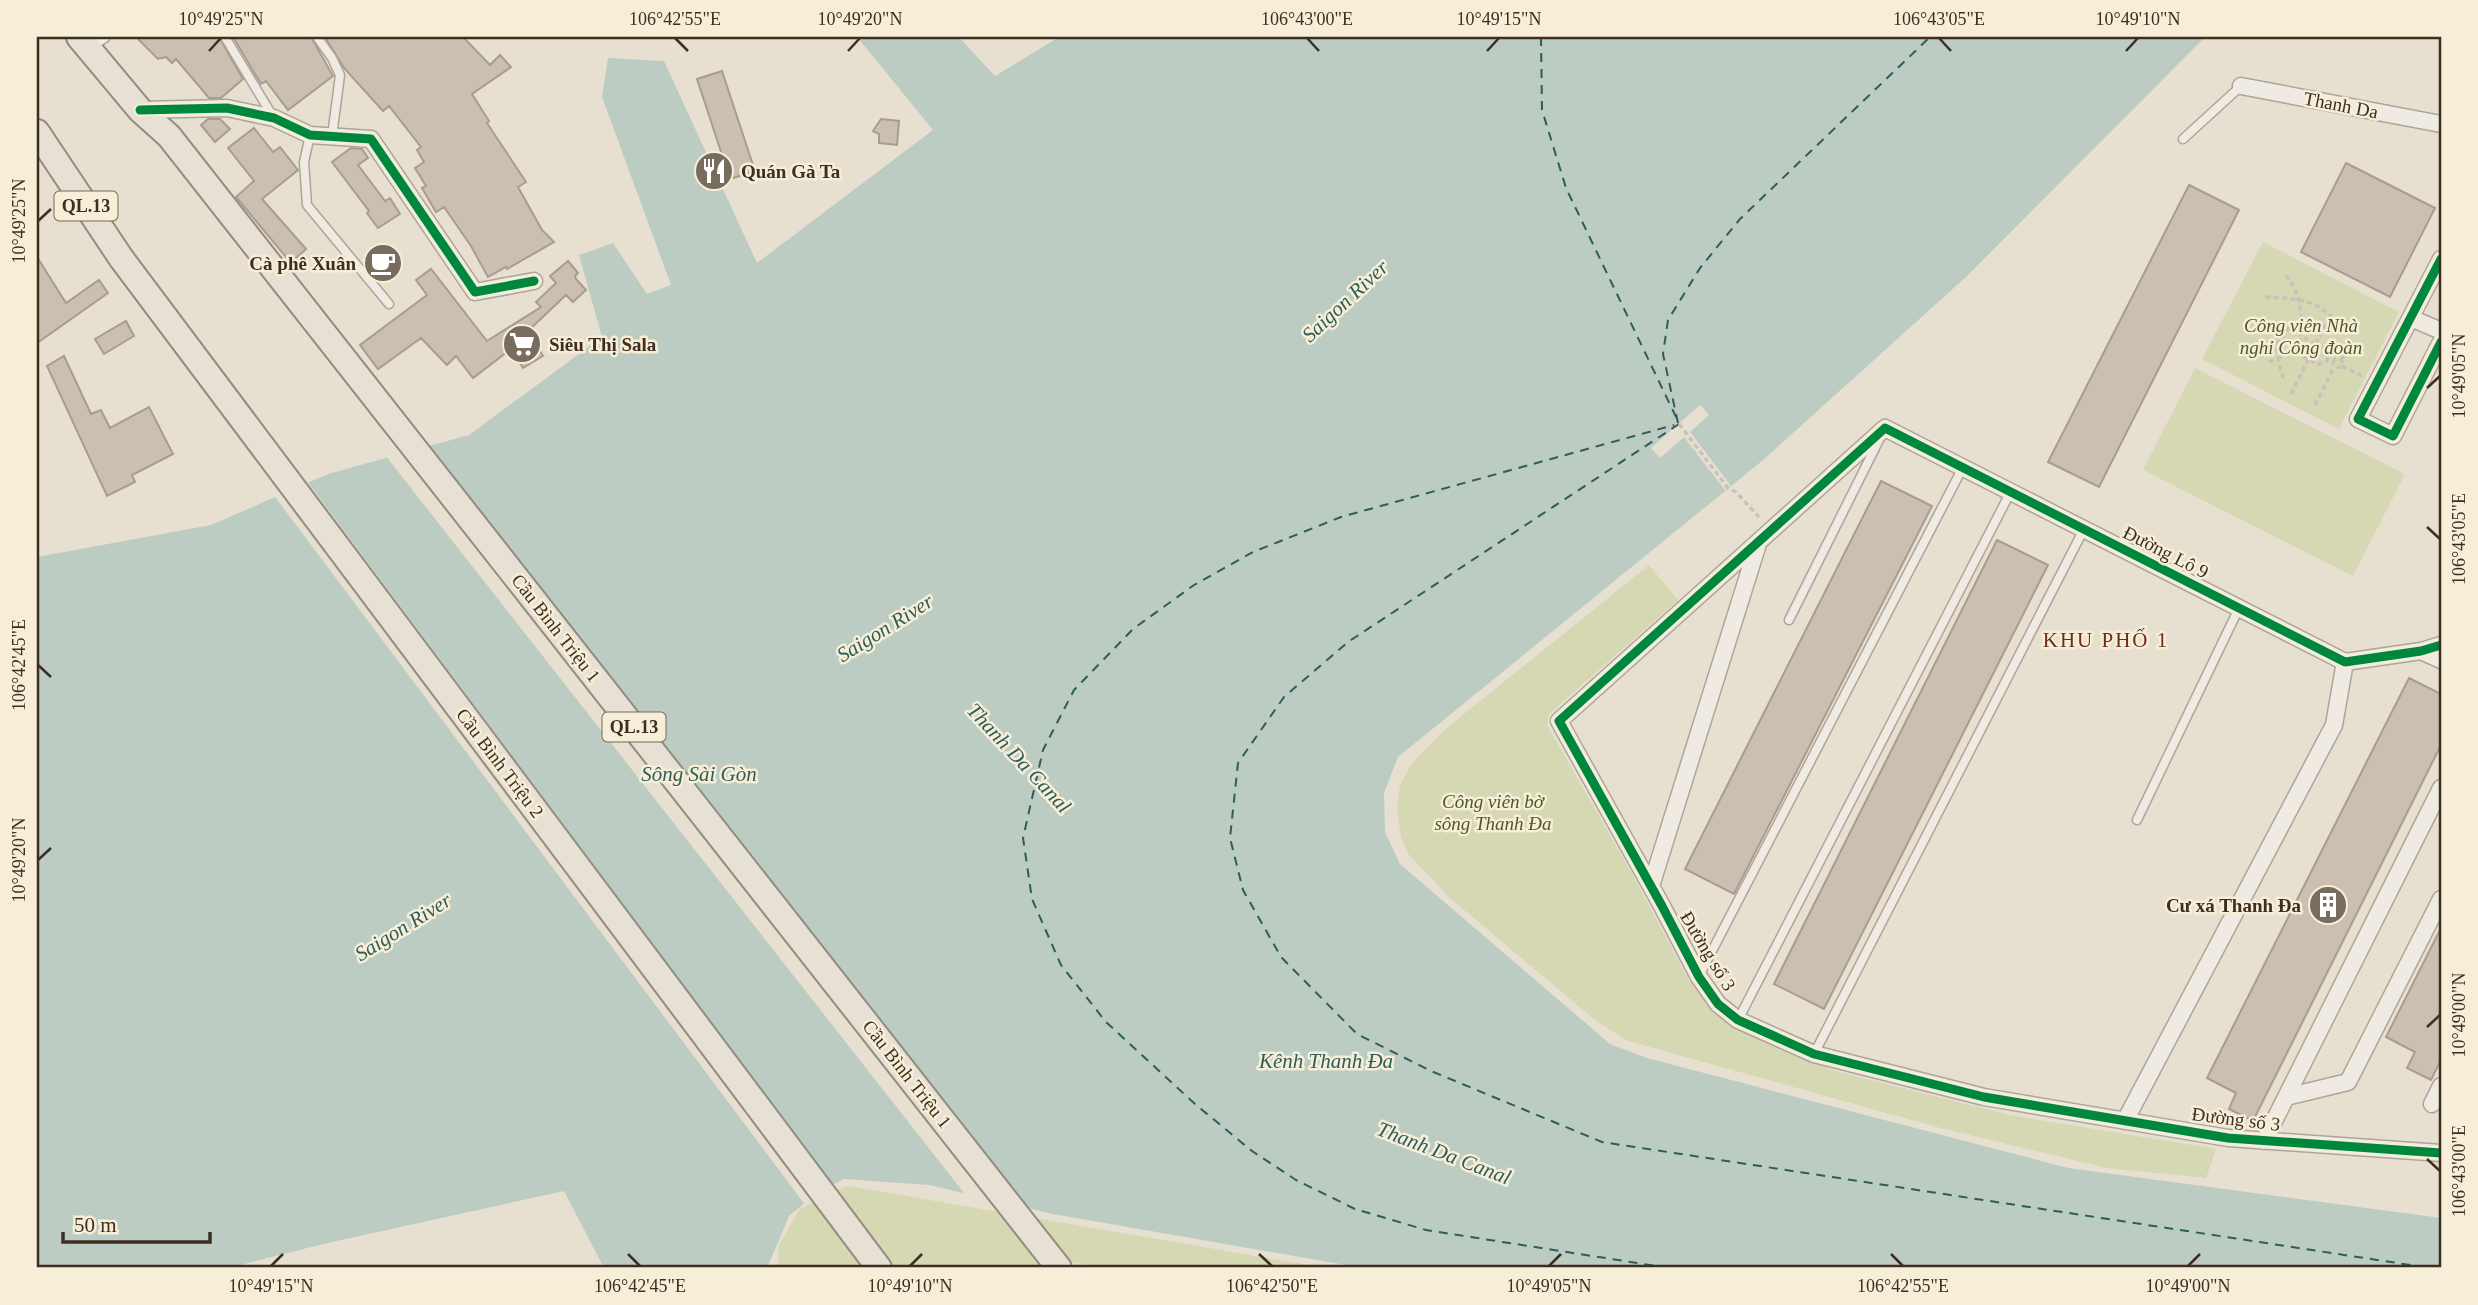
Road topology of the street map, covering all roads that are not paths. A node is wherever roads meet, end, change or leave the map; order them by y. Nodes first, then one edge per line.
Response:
1 (225, 37) edge
2 (317, 37) edge
3 (91, 41) edge
4 (2241, 86) joint
5 (140, 110) junction
6 (274, 118) junction
7 (2441, 124) edge
8 (37, 132) edge
9 (310, 135) junction
10 (332, 136) junction
11 (2183, 139) dead end
12 (203, 191) junction
13 (2441, 259) edge
14 (534, 281) dead end
15 (389, 304) dead end
16 (2411, 318) junction
17 (2441, 331) edge
18 (2441, 342) edge
19 (1885, 428) junction
20 (1962, 469) junction
21 (2010, 493) junction
22 (2084, 529) junction
23 (1759, 542) junction
24 (2239, 608) junction
25 (1789, 620) dead end
26 (2441, 645) edge
27 (2421, 651) junction
28 (2441, 660) edge
29 (2345, 662) junction
30 (2441, 788) edge
31 (2137, 820) dead end
32 (1651, 886) junction
33 (2441, 899) edge
34 (1699, 977) junction
35 (1738, 1020) junction
36 (1814, 1054) junction
37 (2441, 1086) edge
38 (2286, 1097) junction
39 (2432, 1104) dead end
40 (2125, 1121) junction
41 (2264, 1141) junction
42 (2441, 1153) edge
43 (879, 1268) edge
44 (1038, 1268) edge
45 (1059, 1268) edge

1 - 6 lane
2 - 10 lane
3 - 5 main road, QL.13
4 - 7 street, Thanh Da
4 - 11 lane
5 - 6 street
5 - 12 main road, QL.13
6 - 9 street
8 - 43 main road, Cầu Bình Triệu 2 / QL.13
9 - 10 street
9 - 15 lane
10 - 14 street
12 - 44 main road, Cầu Bình Triệu 1 / QL.13
12 - 45 main road, Cầu Bình Triệu 1 / QL.13
13 - 16 street
16 - 17 street
16 - 18 street
19 - 20 street, Đường Lô 9
19 - 23 street, Đường số 3
19 - 25 lane
20 - 21 street, Đường Lô 9
20 - 34 lane
21 - 22 street, Đường Lô 9
21 - 35 lane
22 - 24 street, Đường Lô 9
22 - 36 lane
23 - 32 street
23 - 32 street, Đường số 3
24 - 29 street, Đường Lô 9
24 - 31 lane
26 - 27 street
27 - 28 street
27 - 29 street
29 - 40 street
30 - 38 street
32 - 34 street, Đường số 3
33 - 38 street
34 - 35 street, Đường số 3
35 - 36 street, Đường số 3
36 - 40 street, Đường số 3
37 - 39 street
38 - 41 street
40 - 41 street, Đường số 3
41 - 42 street, Đường số 3

